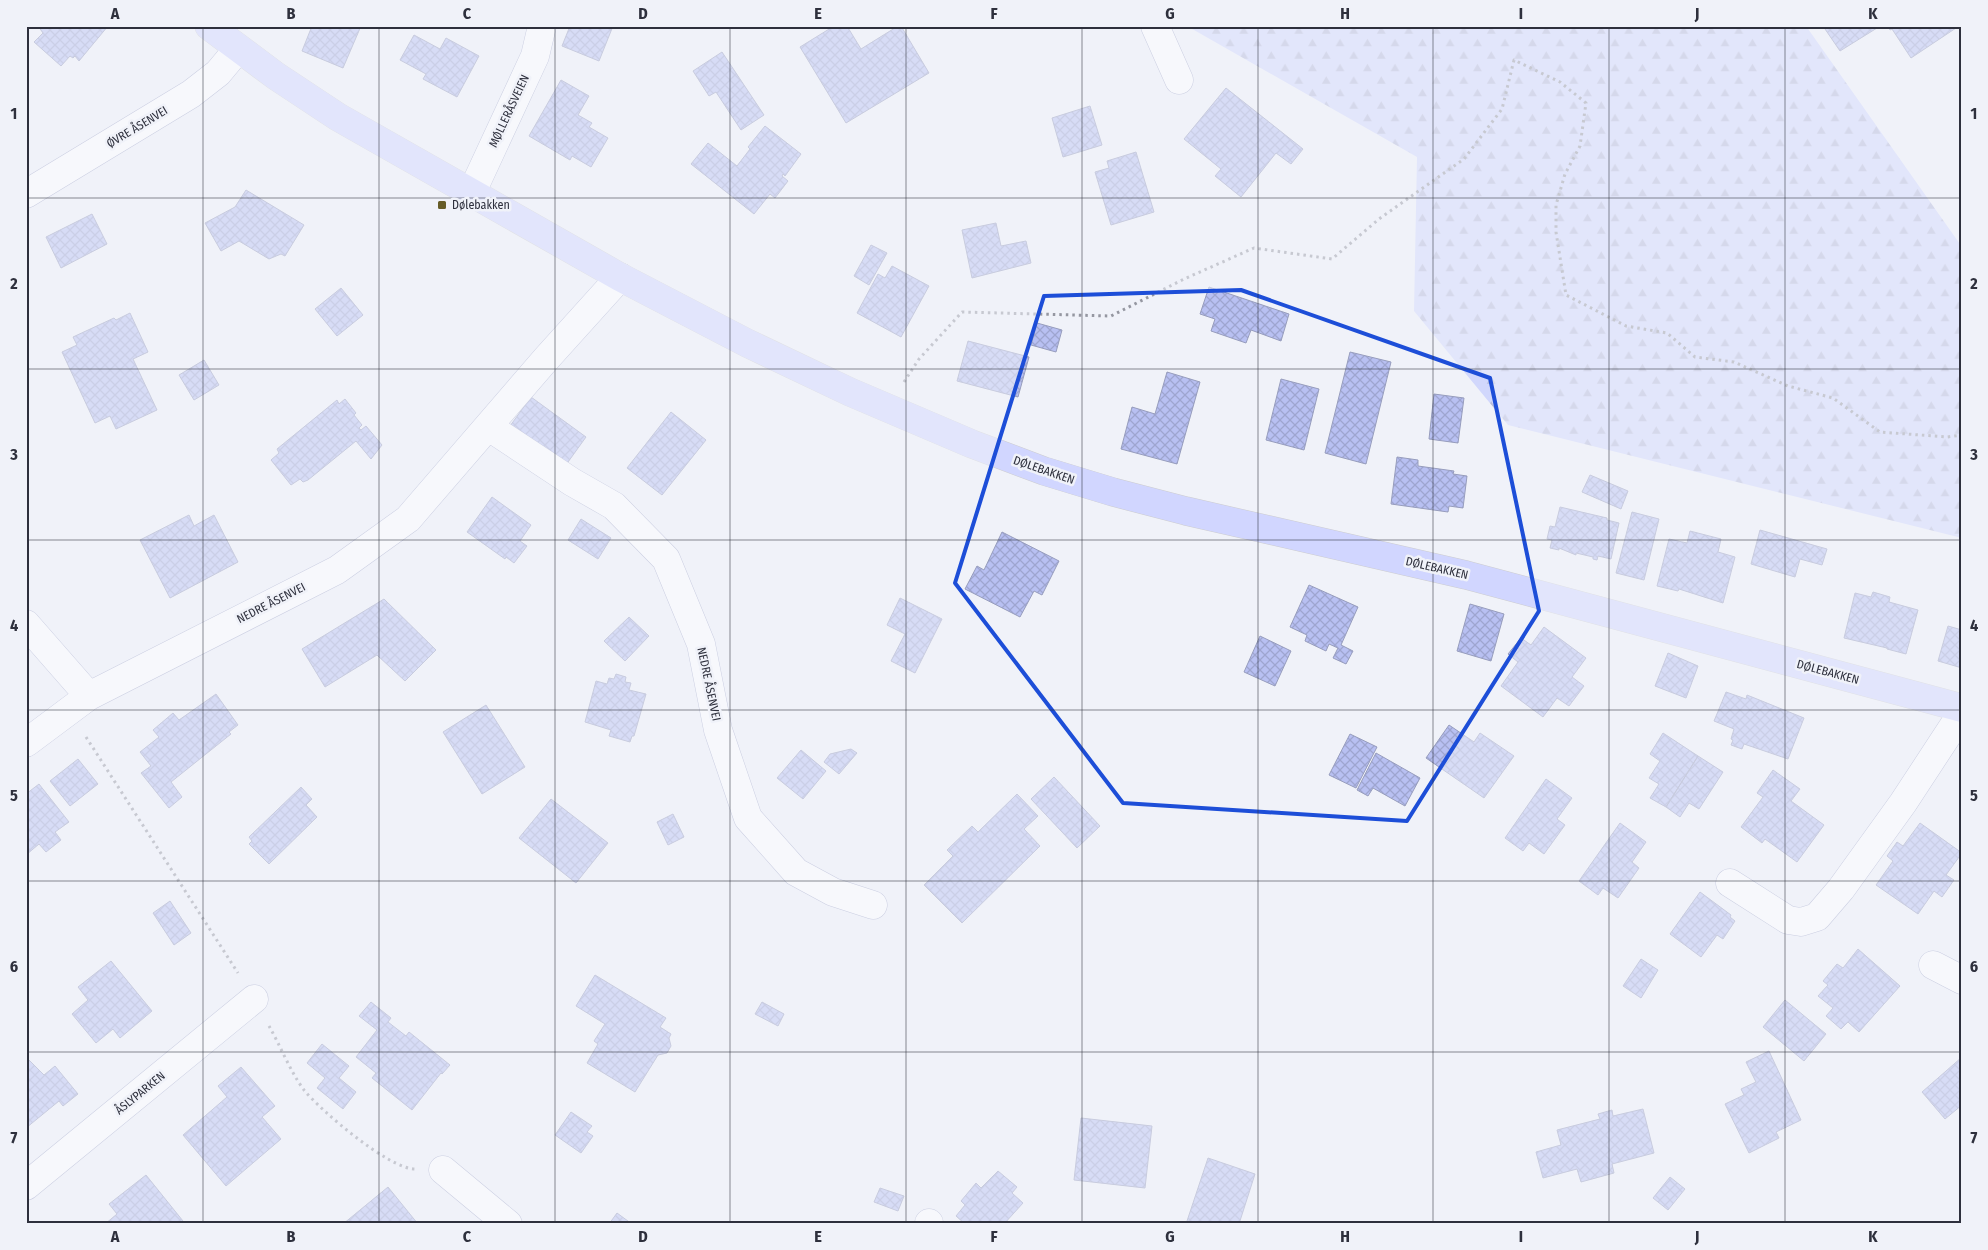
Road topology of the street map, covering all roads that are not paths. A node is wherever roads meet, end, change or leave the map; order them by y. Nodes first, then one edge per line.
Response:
1 (209, 26) edge
2 (542, 26) edge
3 (1155, 26) edge
4 (238, 50) junction
5 (1179, 80) dead end
6 (26, 194) edge
7 (471, 194) junction
8 (620, 277) junction
9 (489, 427) junction
10 (26, 624) edge
11 (79, 703) junction
12 (1962, 708) edge
13 (1962, 713) edge
14 (26, 743) edge
15 (1730, 883) dead end
16 (873, 905) dead end
17 (1933, 965) dead end
18 (1962, 980) edge
19 (254, 1000) road end
20 (443, 1170) road end
21 (26, 1186) edge
22 (508, 1224) edge

1 - 4 main road, DØLEBAKKEN
2 - 7 street, MØLLERÅSVEIEN
3 - 5 street
4 - 6 street, ØVRE ÅSENVEI
4 - 7 main road, DØLEBAKKEN
7 - 8 main road, DØLEBAKKEN
8 - 9 street, NEDRE ÅSENVEI
8 - 12 main road, DØLEBAKKEN
9 - 11 street, NEDRE ÅSENVEI
9 - 16 street, NEDRE ÅSENVEI
10 - 11 street
11 - 14 street, NEDRE ÅSENVEI
13 - 15 street
17 - 18 street
19 - 21 street, ÅSLYPARKEN
20 - 22 street

